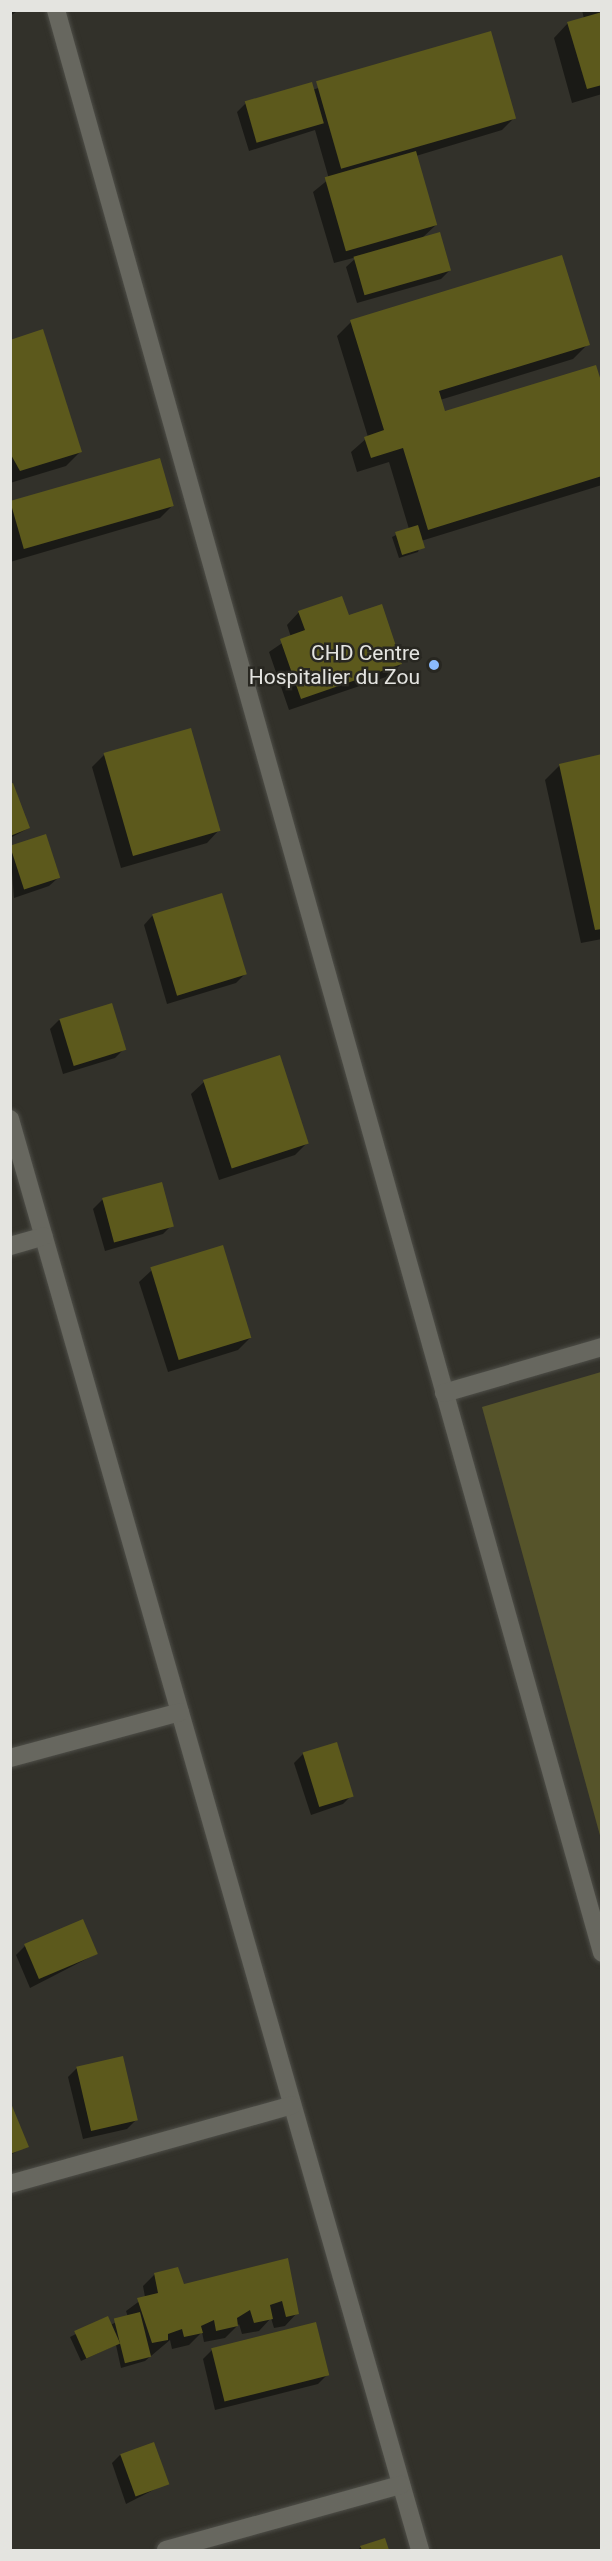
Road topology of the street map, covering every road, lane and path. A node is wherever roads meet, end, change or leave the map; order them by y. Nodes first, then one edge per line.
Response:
1 (56, 10) edge
2 (10, 1119) edge
3 (44, 1236) junction
4 (10, 1246) edge
5 (602, 1347) edge
6 (444, 1393) junction
7 (180, 1712) junction
8 (10, 1758) edge
9 (602, 1953) edge
10 (292, 2105) junction
11 (10, 2184) edge
12 (401, 2485) junction
13 (166, 2550) edge
14 (420, 2550) edge

1 - 6 street
2 - 3 street
3 - 4 street
3 - 7 street
5 - 6 street
6 - 9 street
7 - 8 street
7 - 10 street
10 - 11 street
10 - 12 street
12 - 13 street
12 - 14 street

